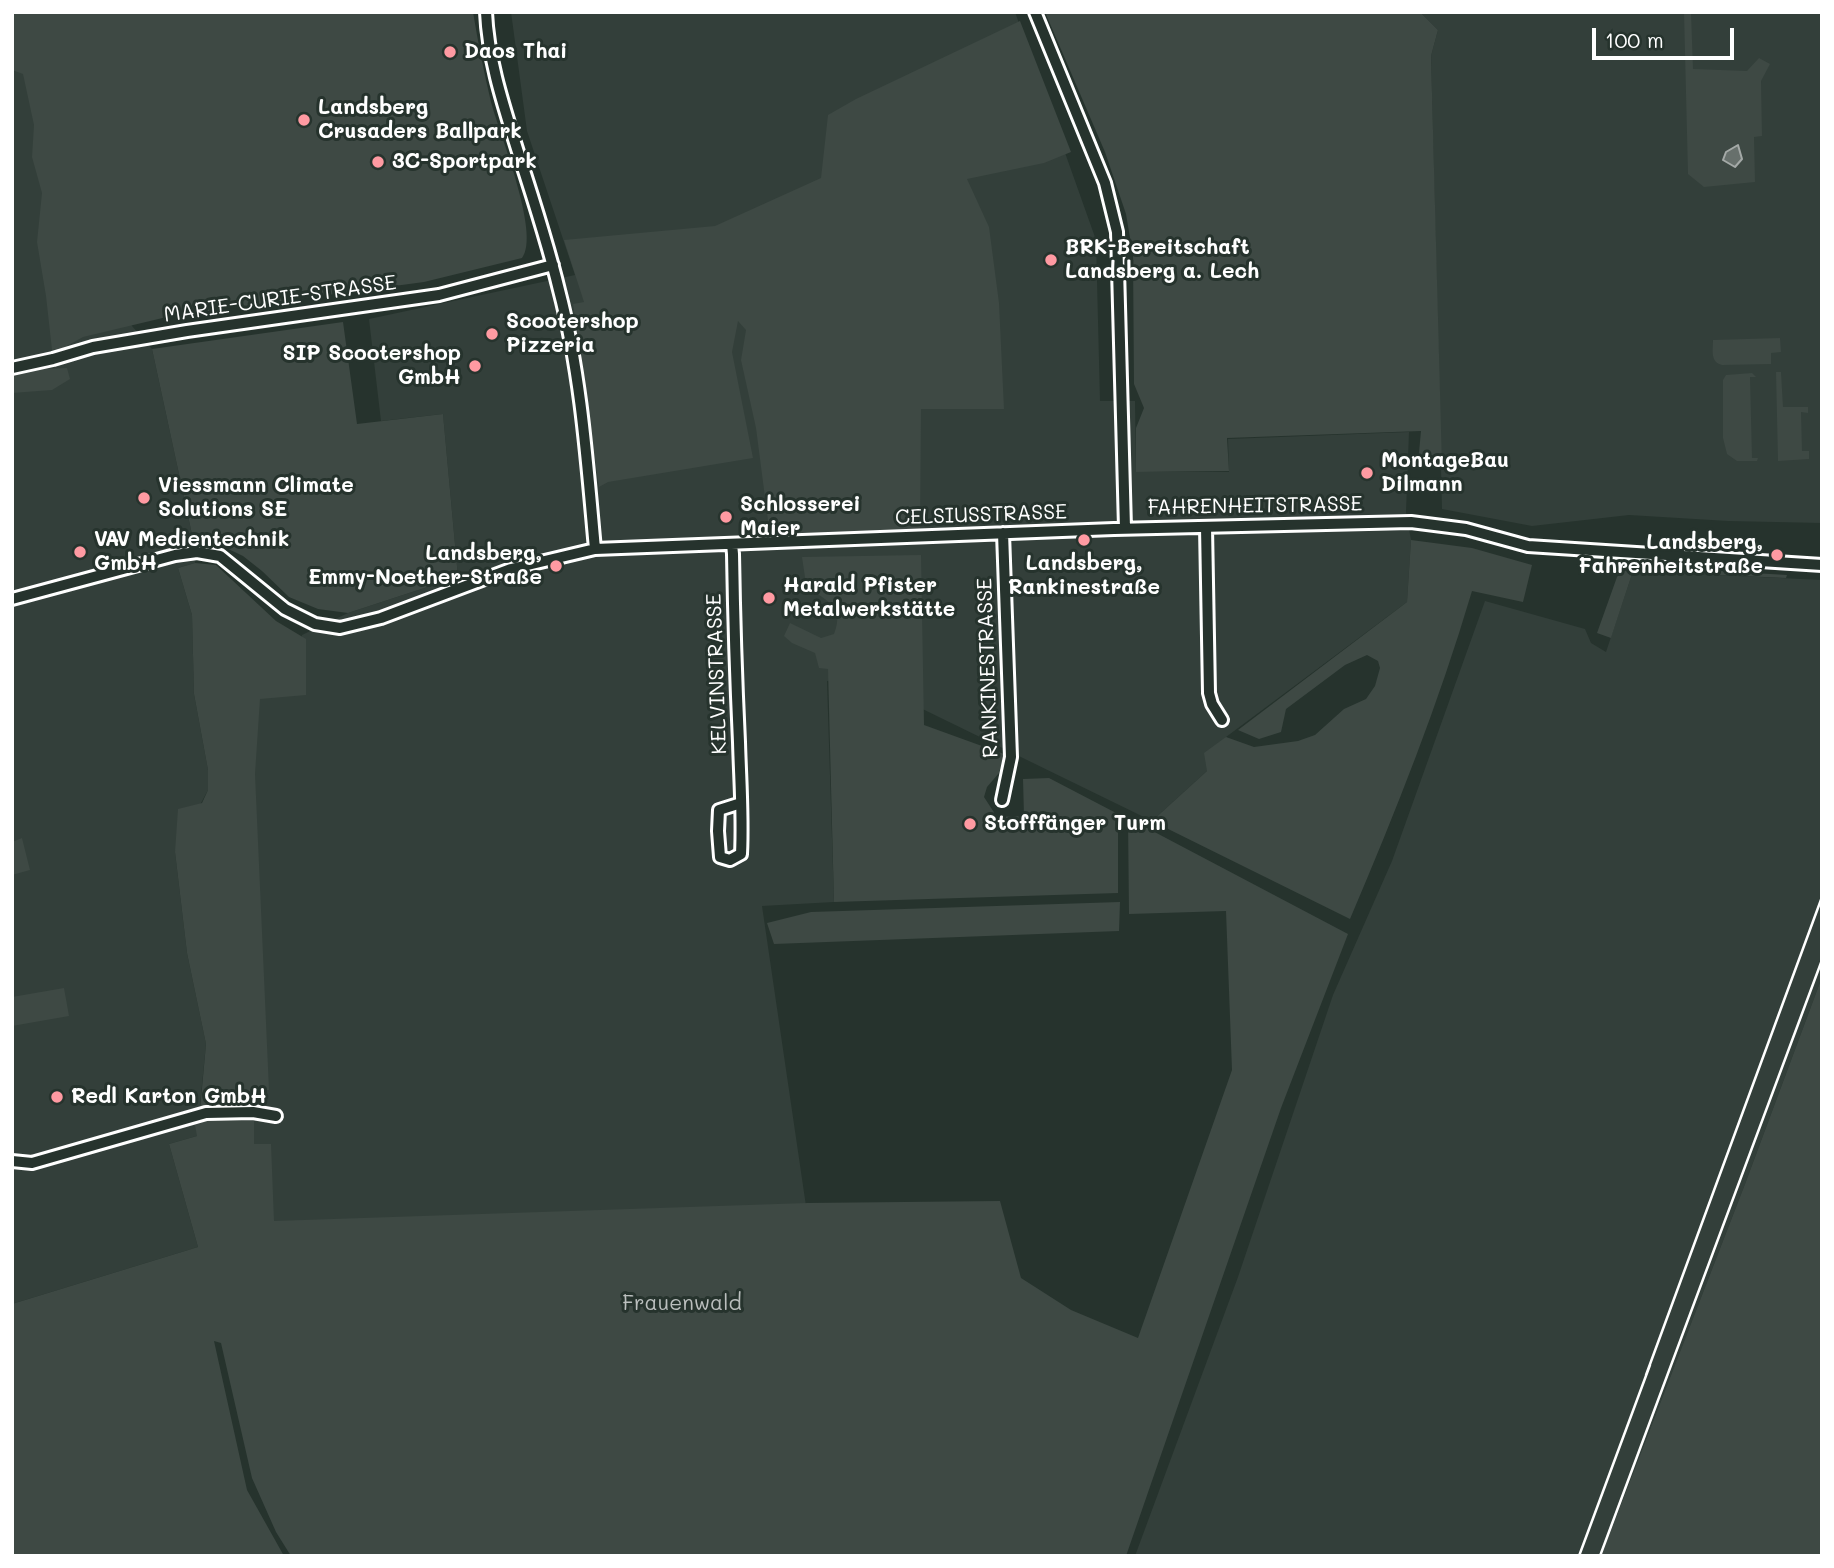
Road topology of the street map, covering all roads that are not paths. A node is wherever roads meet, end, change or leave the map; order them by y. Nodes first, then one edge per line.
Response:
1 (486, 12) edge
2 (1035, 12) edge
3 (553, 265) junction
4 (12, 368) edge
5 (1206, 527) junction
6 (1125, 528) junction
7 (1003, 533) junction
8 (732, 544) junction
9 (595, 549) junction
10 (1822, 565) edge
11 (12, 599) edge
12 (1222, 720) dead end
13 (1002, 800) dead end
14 (741, 803) junction
15 (276, 1116) dead end
16 (12, 1161) edge

1 - 3 street
2 - 6 street
3 - 4 street, MARIE-CURIE-STRASSE
3 - 9 street
5 - 6 street, FAHRENHEITSTRASSE
5 - 10 street, FAHRENHEITSTRASSE
5 - 12 street
6 - 7 street, CELSIUSSTRASSE
7 - 8 street, CELSIUSSTRASSE
7 - 13 street, RANKINESTRASSE
8 - 9 street, CELSIUSSTRASSE
8 - 14 street, KELVINSTRASSE
9 - 11 street, CELSIUSSTRASSE
14 - 14 street, KELVINSTRASSE
15 - 16 street

